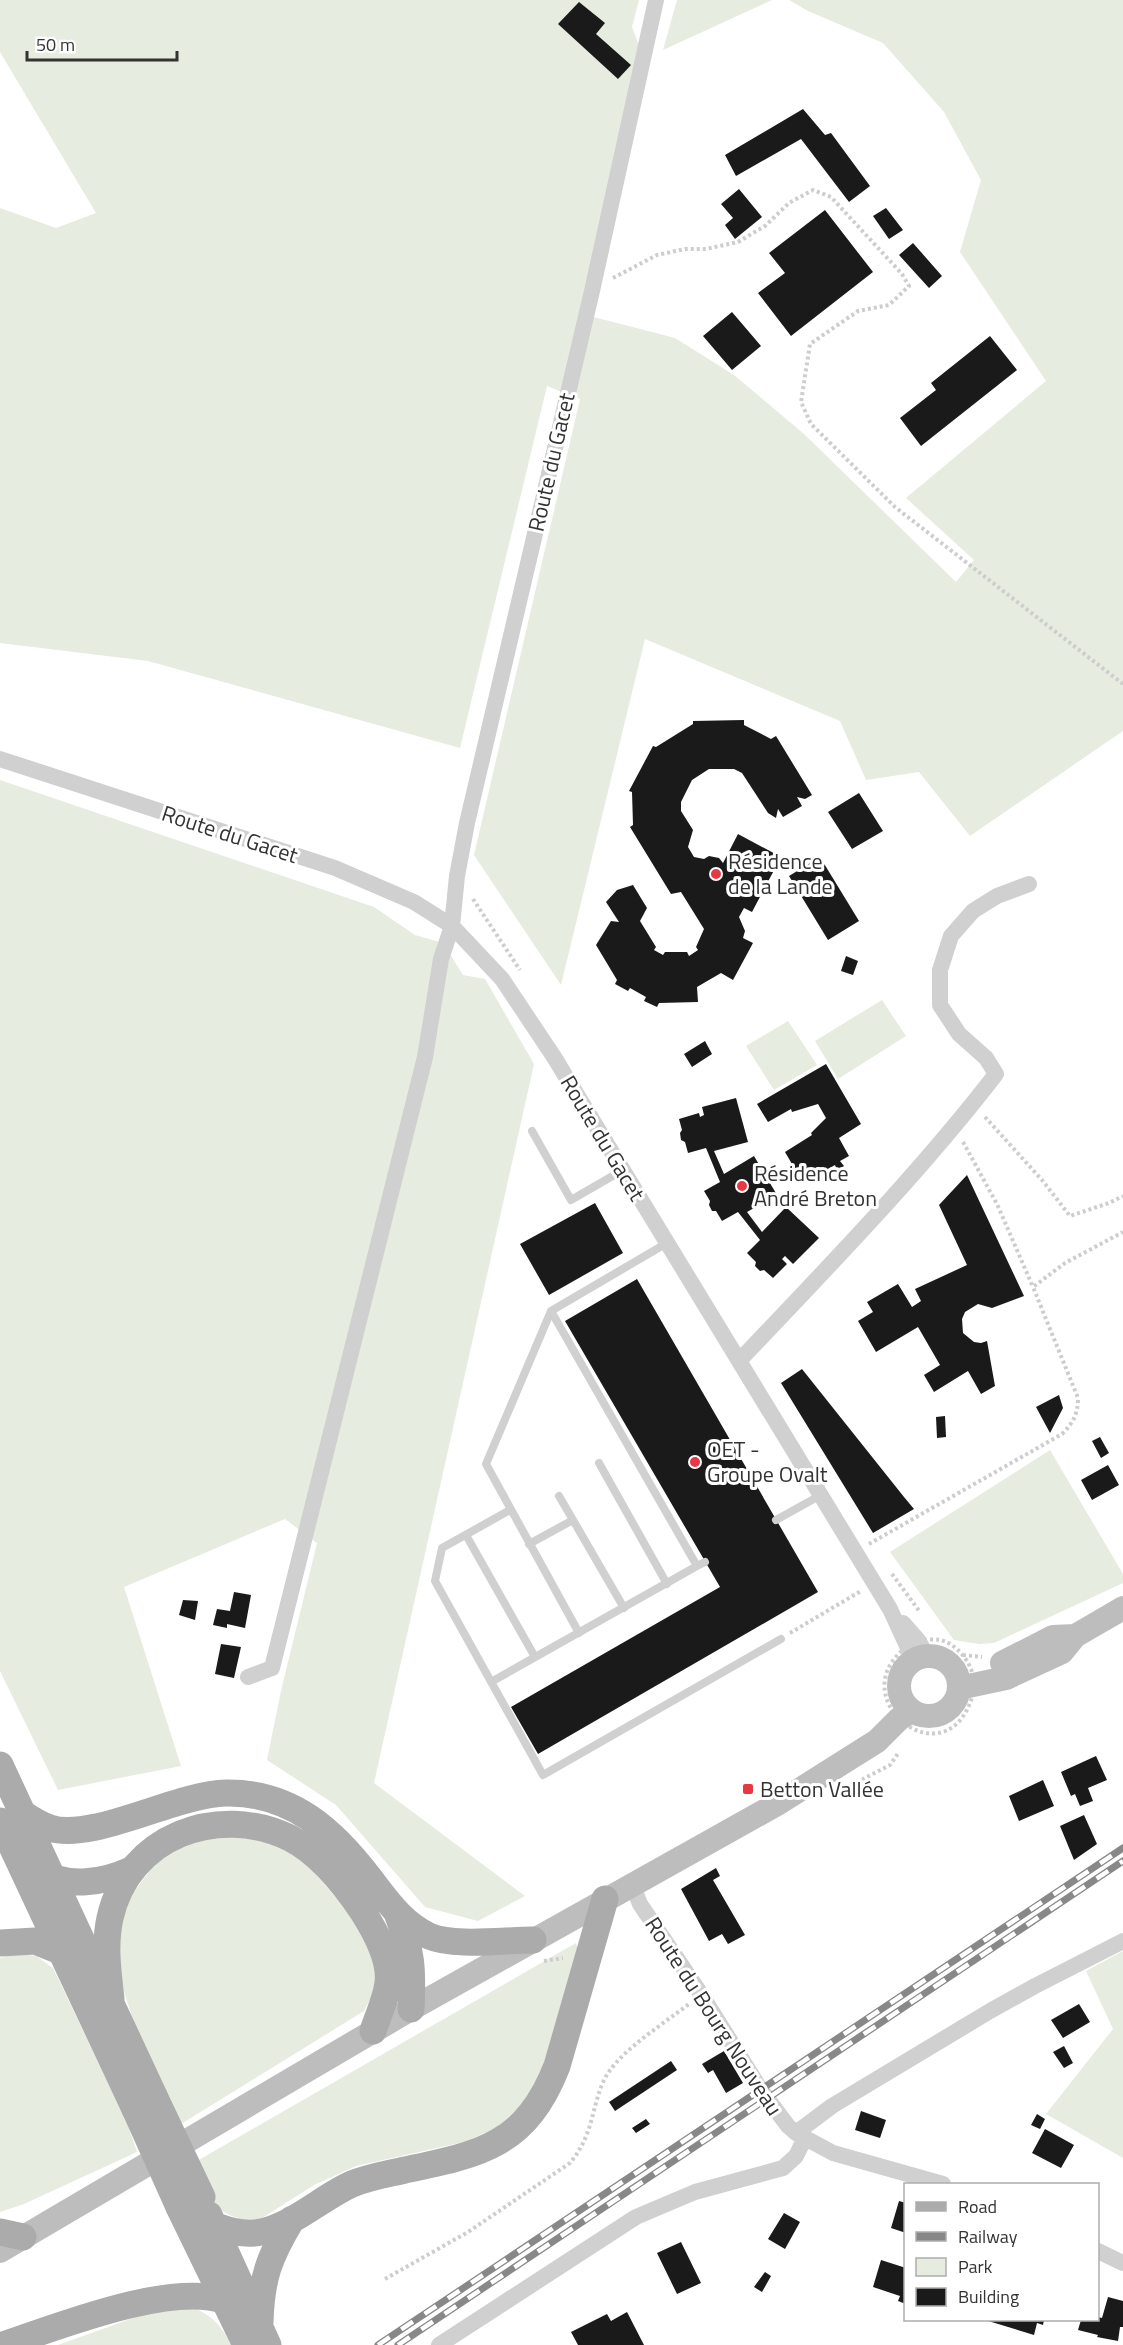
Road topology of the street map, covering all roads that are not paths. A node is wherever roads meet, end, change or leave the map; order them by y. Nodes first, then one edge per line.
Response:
1 (656, 0) edge
2 (0, 759) edge
3 (1029, 884) dead end
4 (452, 926) junction
5 (532, 1131) dead end
6 (623, 1170) junction
7 (667, 1243) junction
8 (550, 1311) junction
9 (740, 1360) junction
10 (599, 1463) dead end
11 (821, 1495) junction
12 (559, 1496) dead end
13 (510, 1510) junction
14 (573, 1520) junction
15 (776, 1520) dead end
16 (466, 1535) junction
17 (529, 1544) junction
18 (667, 1584) junction
19 (624, 1608) junction
20 (1123, 1608) edge
21 (579, 1633) junction
22 (781, 1639) road end
23 (927, 1652) junction
24 (536, 1657) junction
25 (248, 1677) dead end
26 (965, 1678) junction
27 (491, 1682) junction
28 (900, 1708) junction
29 (0, 1765) edge
30 (8, 1818) edge
31 (132, 1870) junction
32 (52, 1876) junction
33 (632, 1884) junction
34 (605, 1899) junction
35 (397, 1913) junction
36 (533, 1940) junction
37 (1123, 1941) edge
38 (0, 1943) edge
39 (60, 1951) junction
40 (111, 1999) junction
41 (411, 2009) junction
42 (374, 2031) junction
43 (145, 2103) junction
44 (800, 2135) junction
45 (940, 2183) edge
46 (191, 2202) junction
47 (292, 2219) junction
48 (214, 2226) junction
49 (12, 2235) edge
50 (0, 2251) edge
51 (1099, 2251) edge
52 (1123, 2263) edge
53 (225, 2301) junction
54 (258, 2339) edge
55 (3, 2345) edge
56 (439, 2345) edge

1 - 4 street, Route du Gacet
2 - 4 street, Route du Gacet
3 - 9 street
4 - 6 street, Route du Gacet
4 - 25 street
5 - 6 lane
6 - 7 street, Route du Gacet
7 - 8 lane
7 - 9 street, Route du Gacet
8 - 13 lane
8 - 18 lane
9 - 11 street, Route du Gacet
10 - 18 lane
11 - 15 lane
11 - 23 street, Route du Gacet
12 - 14 lane
13 - 16 lane
13 - 17 lane
14 - 17 lane
14 - 19 lane
16 - 24 lane
16 - 27 lane
17 - 21 lane
18 - 19 lane
19 - 21 lane
20 - 26 main road
21 - 24 lane
22 - 27 lane
23 - 26 main road
23 - 28 main road
24 - 27 lane
26 - 28 main road
28 - 33 main road
29 - 30 main road
30 - 32 main road
30 - 35 main road
30 - 39 main road
31 - 32 main road
31 - 40 main road
31 - 42 main road
32 - 40 main road
33 - 34 main road
33 - 44 street, Route du Bourg Nouveau
34 - 36 main road
34 - 47 main road
35 - 36 main road
35 - 41 main road
36 - 41 main road
37 - 44 street
38 - 39 main road
39 - 43 main road
40 - 43 main road
41 - 42 main road
42 - 49 main road
43 - 46 main road, bridge
44 - 45 street, Route du Bourg Nouveau
44 - 56 street
46 - 48 main road
46 - 53 main road
47 - 48 main road
47 - 54 main road
48 - 54 main road
49 - 50 main road
51 - 52 street
53 - 54 main road
53 - 55 main road

